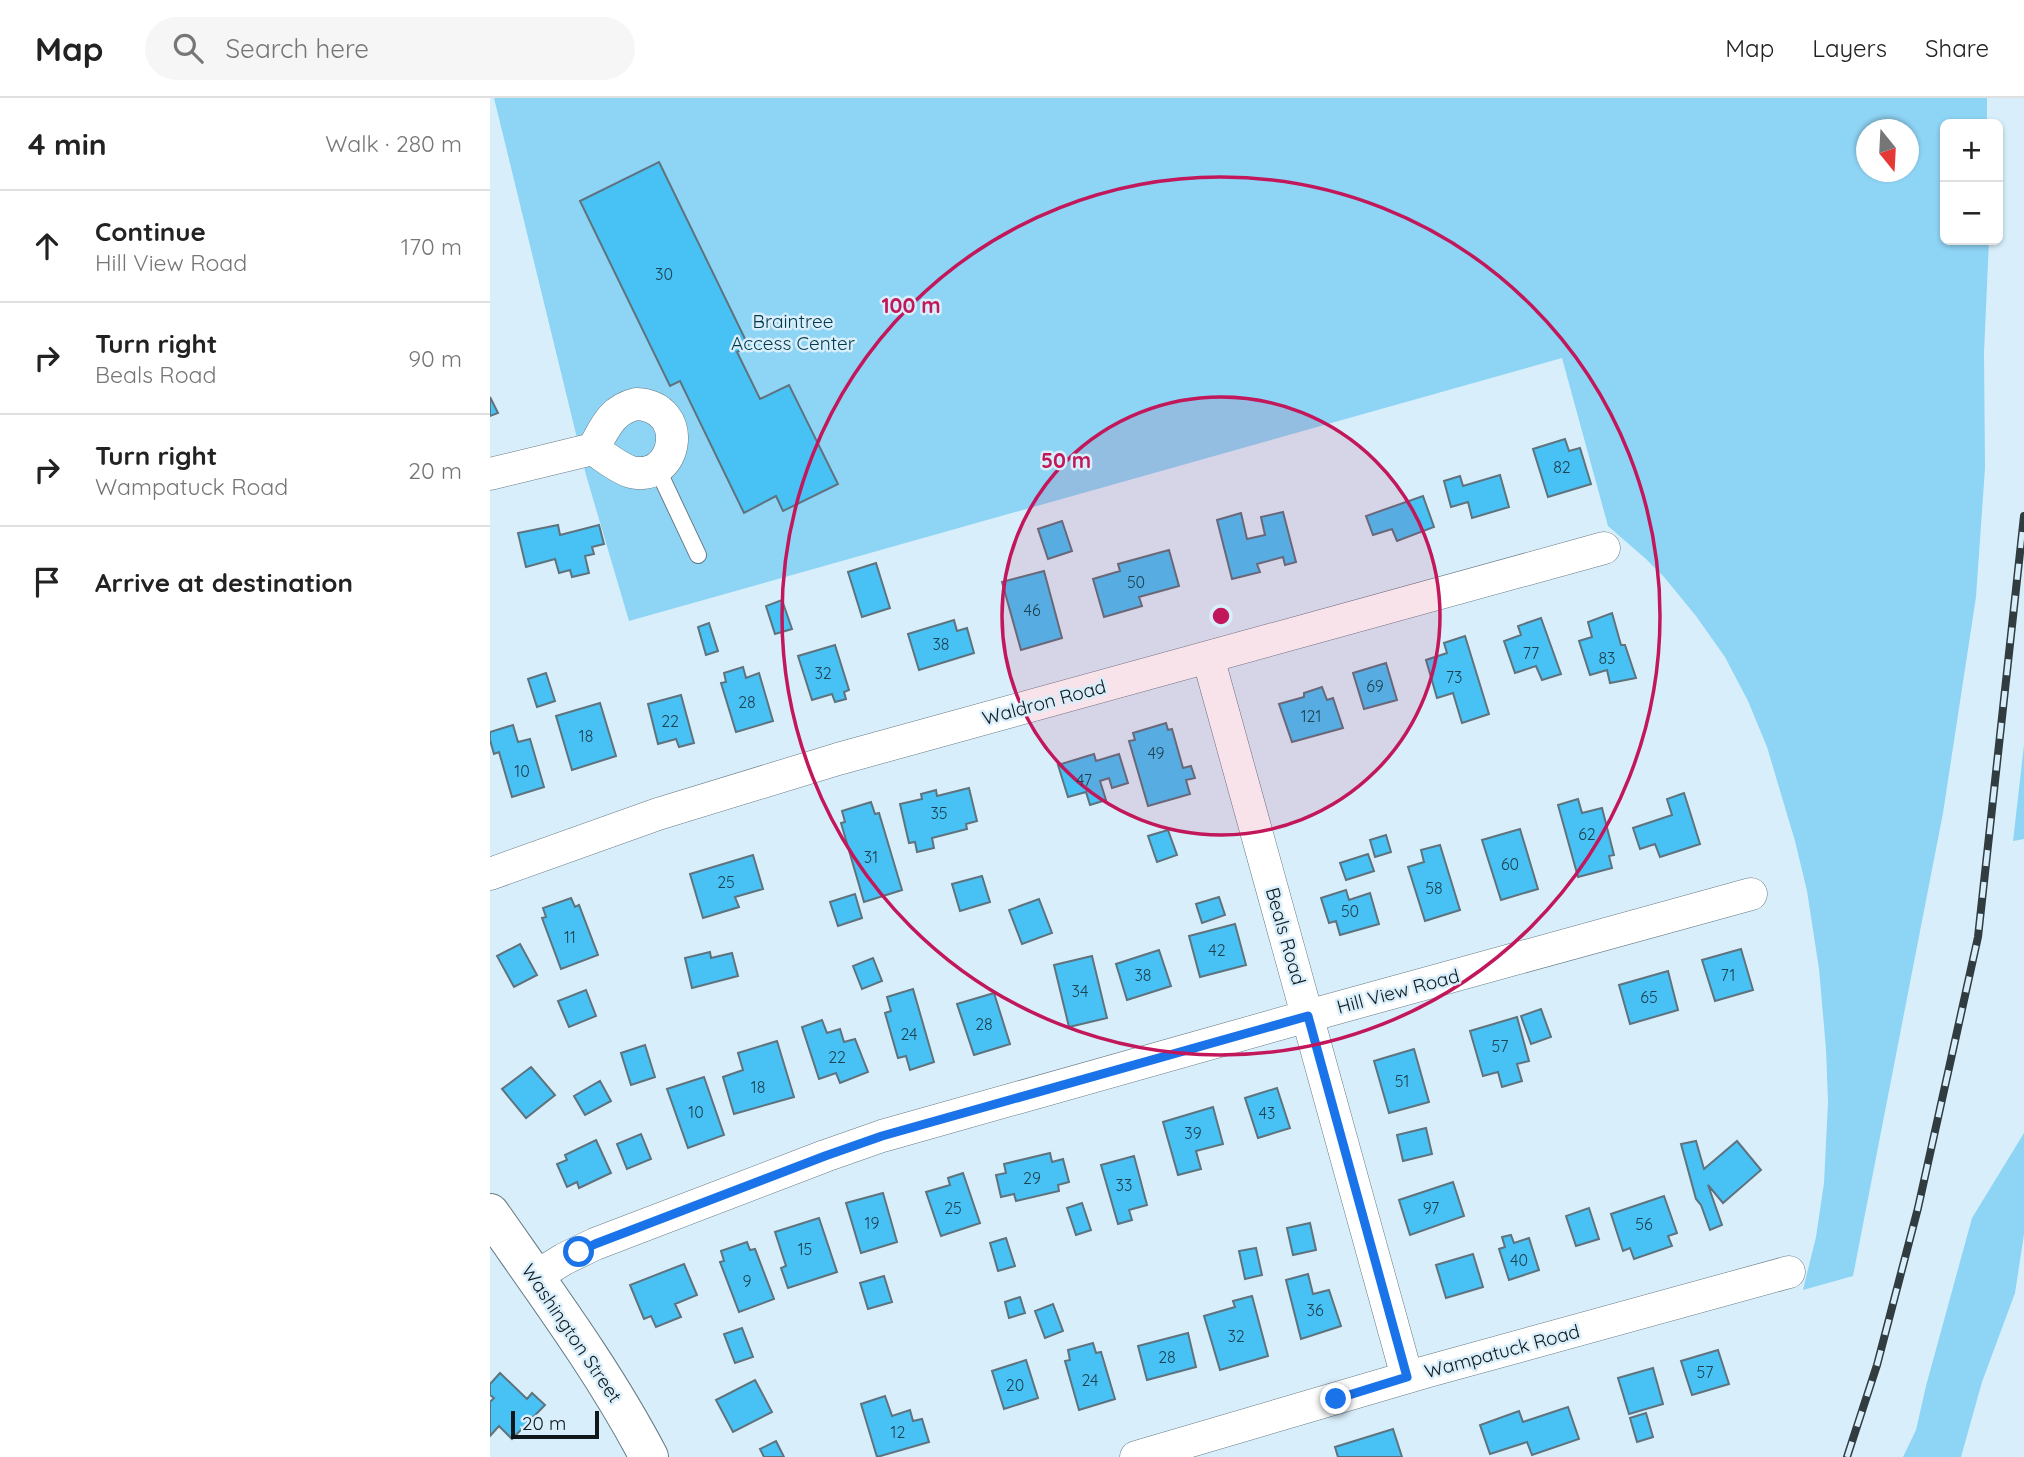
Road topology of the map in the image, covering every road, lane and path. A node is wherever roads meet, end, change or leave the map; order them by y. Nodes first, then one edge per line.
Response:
1 (593, 449) junction
2 (657, 468) junction
3 (490, 474) edge
4 (1604, 548) dead end
5 (698, 555) dead end
6 (1208, 657) junction
7 (490, 874) edge
8 (1751, 894) dead end
9 (1308, 1016) junction
10 (490, 1213) edge
11 (1788, 1272) dead end
12 (535, 1278) junction
13 (1407, 1377) junction
14 (649, 1457) edge
15 (1136, 1457) edge

1 - 2 street
1 - 2 street
1 - 3 street
2 - 5 lane
4 - 6 street, Waldron Road
6 - 7 street, Waldron Road
6 - 9 street, Beals Road
8 - 9 street, Hill View Road
9 - 12 street, Hill View Road
9 - 13 street, Beals Road
10 - 12 main road, Washington Street
11 - 13 street, Wampatuck Road
12 - 14 main road, Washington Street
13 - 15 street, Wampatuck Road

